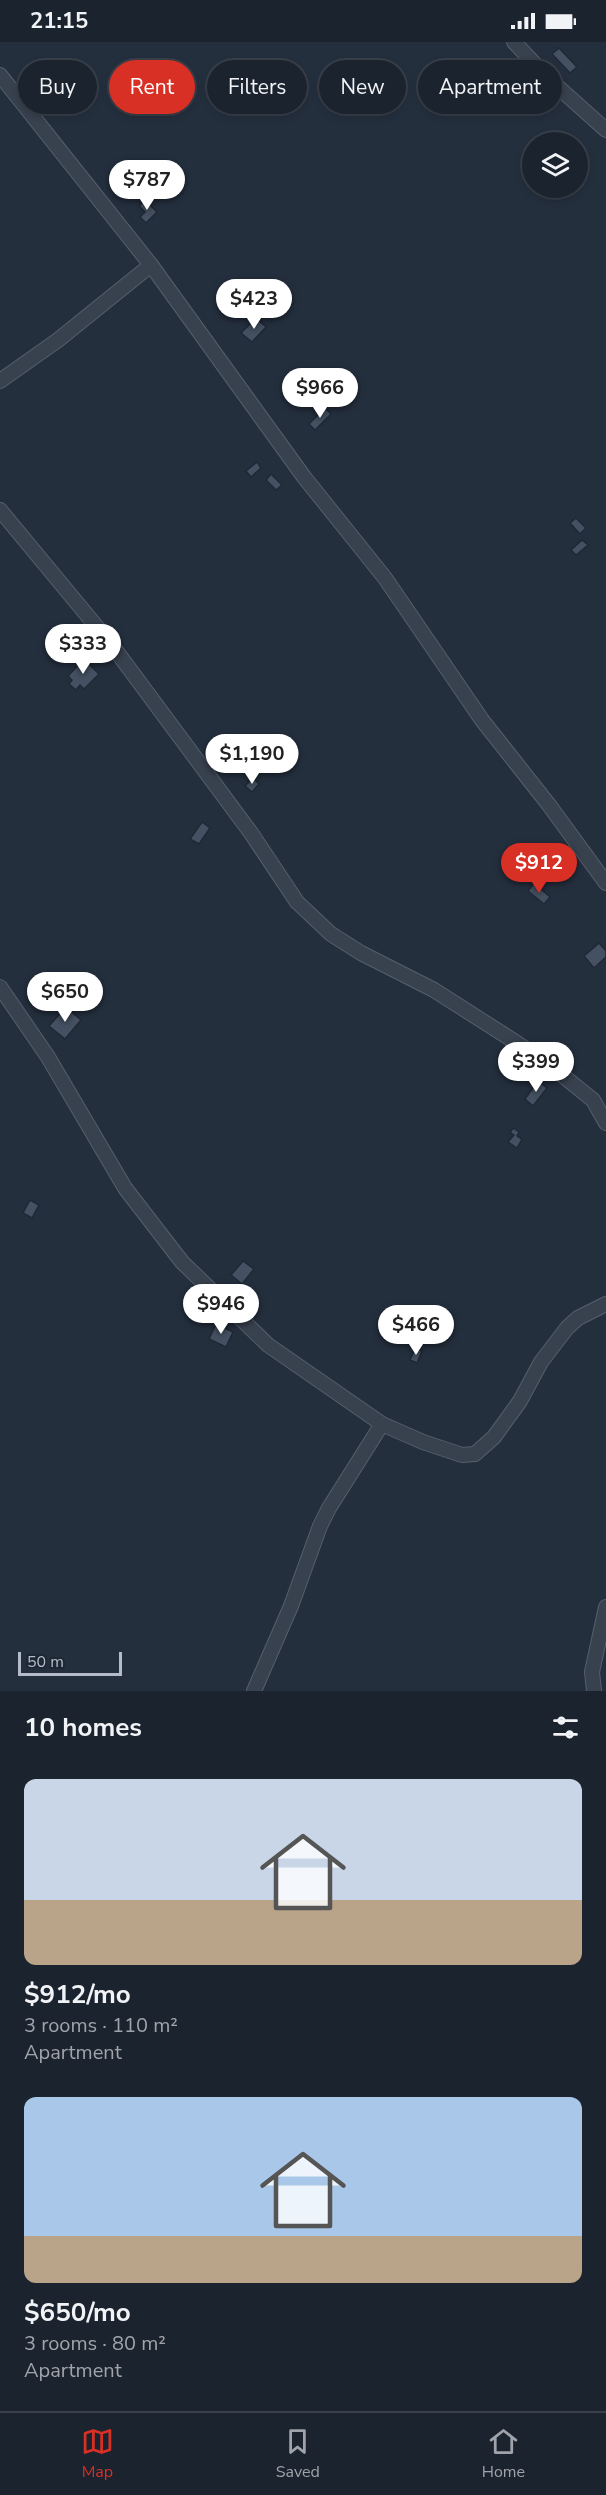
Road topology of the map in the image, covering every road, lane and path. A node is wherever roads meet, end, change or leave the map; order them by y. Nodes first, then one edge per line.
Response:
1 (514, 42) edge
2 (0, 75) edge
3 (606, 130) edge
4 (151, 265) junction
5 (0, 381) edge
6 (0, 510) edge
7 (606, 883) edge
8 (0, 987) edge
9 (606, 1123) edge
10 (606, 1304) edge
11 (382, 1424) junction
12 (606, 1607) edge
13 (254, 1691) edge
14 (594, 1691) edge

1 - 3 street
2 - 4 street
4 - 5 street
4 - 7 street
6 - 9 street
8 - 11 street
10 - 11 street
11 - 13 street
12 - 14 street

